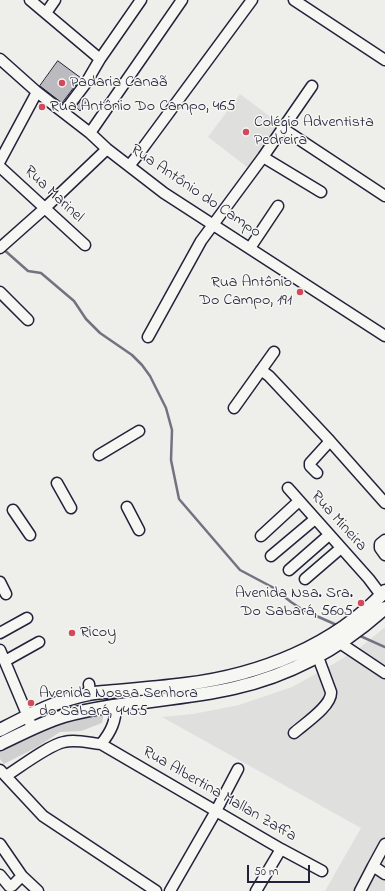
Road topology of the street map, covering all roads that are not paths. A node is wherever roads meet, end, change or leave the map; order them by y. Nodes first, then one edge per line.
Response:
1 (30, 0) edge
2 (55, 0) edge
3 (141, 0) edge
4 (182, 0) edge
5 (252, 0) edge
6 (294, 0) edge
7 (46, 13) junction
8 (0, 59) edge
9 (100, 59) junction
10 (385, 60) edge
11 (312, 86) dead end
12 (37, 92) junction
13 (64, 112) junction
14 (282, 128) junction
15 (90, 133) junction
16 (107, 149) junction
17 (263, 157) junction
18 (0, 161) edge
19 (128, 166) junction
20 (0, 167) edge
21 (321, 192) dead end
22 (385, 196) edge
23 (278, 206) dead end
24 (45, 208) junction
25 (214, 224) junction
26 (85, 245) dead end
27 (0, 248) edge
28 (250, 248) junction
29 (0, 292) edge
30 (28, 320) dead end
31 (385, 336) edge
32 (148, 337) dead end
33 (274, 352) dead end
34 (265, 373) junction
35 (234, 408) dead end
36 (139, 431) dead end
37 (330, 441) junction
38 (99, 455) dead end
39 (317, 473) dead end
40 (57, 483) dead end
41 (288, 488) dead end
42 (299, 501) junction
43 (385, 503) edge
44 (127, 507) dead end
45 (71, 508) dead end
46 (13, 510) dead end
47 (315, 519) junction
48 (139, 530) dead end
49 (30, 535) dead end
50 (329, 535) junction
51 (261, 536) dead end
52 (385, 540) edge
53 (341, 548) junction
54 (385, 555) edge
55 (271, 556) dead end
56 (289, 570) dead end
57 (305, 580) dead end
58 (0, 582) edge
59 (383, 593) edge
60 (6, 594) dead end
61 (385, 608) edge
62 (27, 618) dead end
63 (0, 633) edge
64 (39, 642) dead end
65 (340, 643) junction
66 (0, 650) edge
67 (318, 657) junction
68 (5, 661) junction
69 (385, 673) edge
70 (116, 705) junction
71 (27, 715) junction
72 (32, 728) junction
73 (0, 730) edge
74 (294, 733) dead end
75 (0, 744) edge
76 (101, 744) junction
77 (238, 769) dead end
78 (3, 773) edge
79 (216, 811) junction
80 (0, 844) edge
81 (385, 844) edge
82 (281, 849) junction
83 (373, 866) junction
84 (322, 870) dead end
85 (0, 874) edge
86 (385, 874) edge
87 (22, 876) junction
88 (38, 891) edge
89 (156, 891) edge
90 (170, 891) edge
91 (256, 891) edge
92 (360, 891) edge

1 - 7 street
2 - 7 street
3 - 9 street
4 - 15 street
5 - 19 street
6 - 10 street
7 - 9 street
8 - 12 street, Rua Antônio do Campo
9 - 13 street
11 - 14 street
12 - 13 street, Rua Antônio do Campo
12 - 18 street
13 - 15 street, Rua Antônio do Campo
14 - 17 street
14 - 22 street
15 - 16 street, Rua Antônio do Campo
16 - 19 street, Rua Antônio do Campo
16 - 24 street
17 - 21 street
17 - 25 street
19 - 25 street, Rua Antônio do Campo
20 - 24 street, Rua Marinel
23 - 28 street
24 - 26 street, Rua Marinel
24 - 27 street
25 - 28 street, Rua Antônio do Campo
25 - 32 street
28 - 31 street, Rua Antônio do Campo
29 - 30 street
33 - 34 street
34 - 35 street
34 - 37 street
36 - 38 street
37 - 39 street
37 - 43 street
40 - 45 street
41 - 42 street, Rua Mineira
42 - 47 street, Rua Mineira
42 - 51 street
44 - 48 street
46 - 49 street
47 - 50 street, Rua Mineira
47 - 55 street
50 - 53 street, Rua Mineira
50 - 56 street
52 - 54 street
53 - 57 street
53 - 59 street, Rua Mineira
58 - 60 street
59 - 71 main road
61 - 65 main road
62 - 63 street
64 - 68 street
65 - 67 main road
65 - 69 street
66 - 68 street
67 - 70 main road
67 - 74 street
68 - 71 street
70 - 72 main road
70 - 76 street
71 - 72 street
71 - 73 main road
72 - 75 main road
76 - 78 street
76 - 79 street, Rua Albertina Mallan Zaffa
77 - 79 street
78 - 89 street
79 - 82 street, Rua Albertina Mallan Zaffa
79 - 90 street
80 - 87 street
81 - 83 street
82 - 84 street, Rua Albertina Mallan Zaffa
82 - 91 street
83 - 86 street
83 - 92 street
85 - 87 street
87 - 88 street

